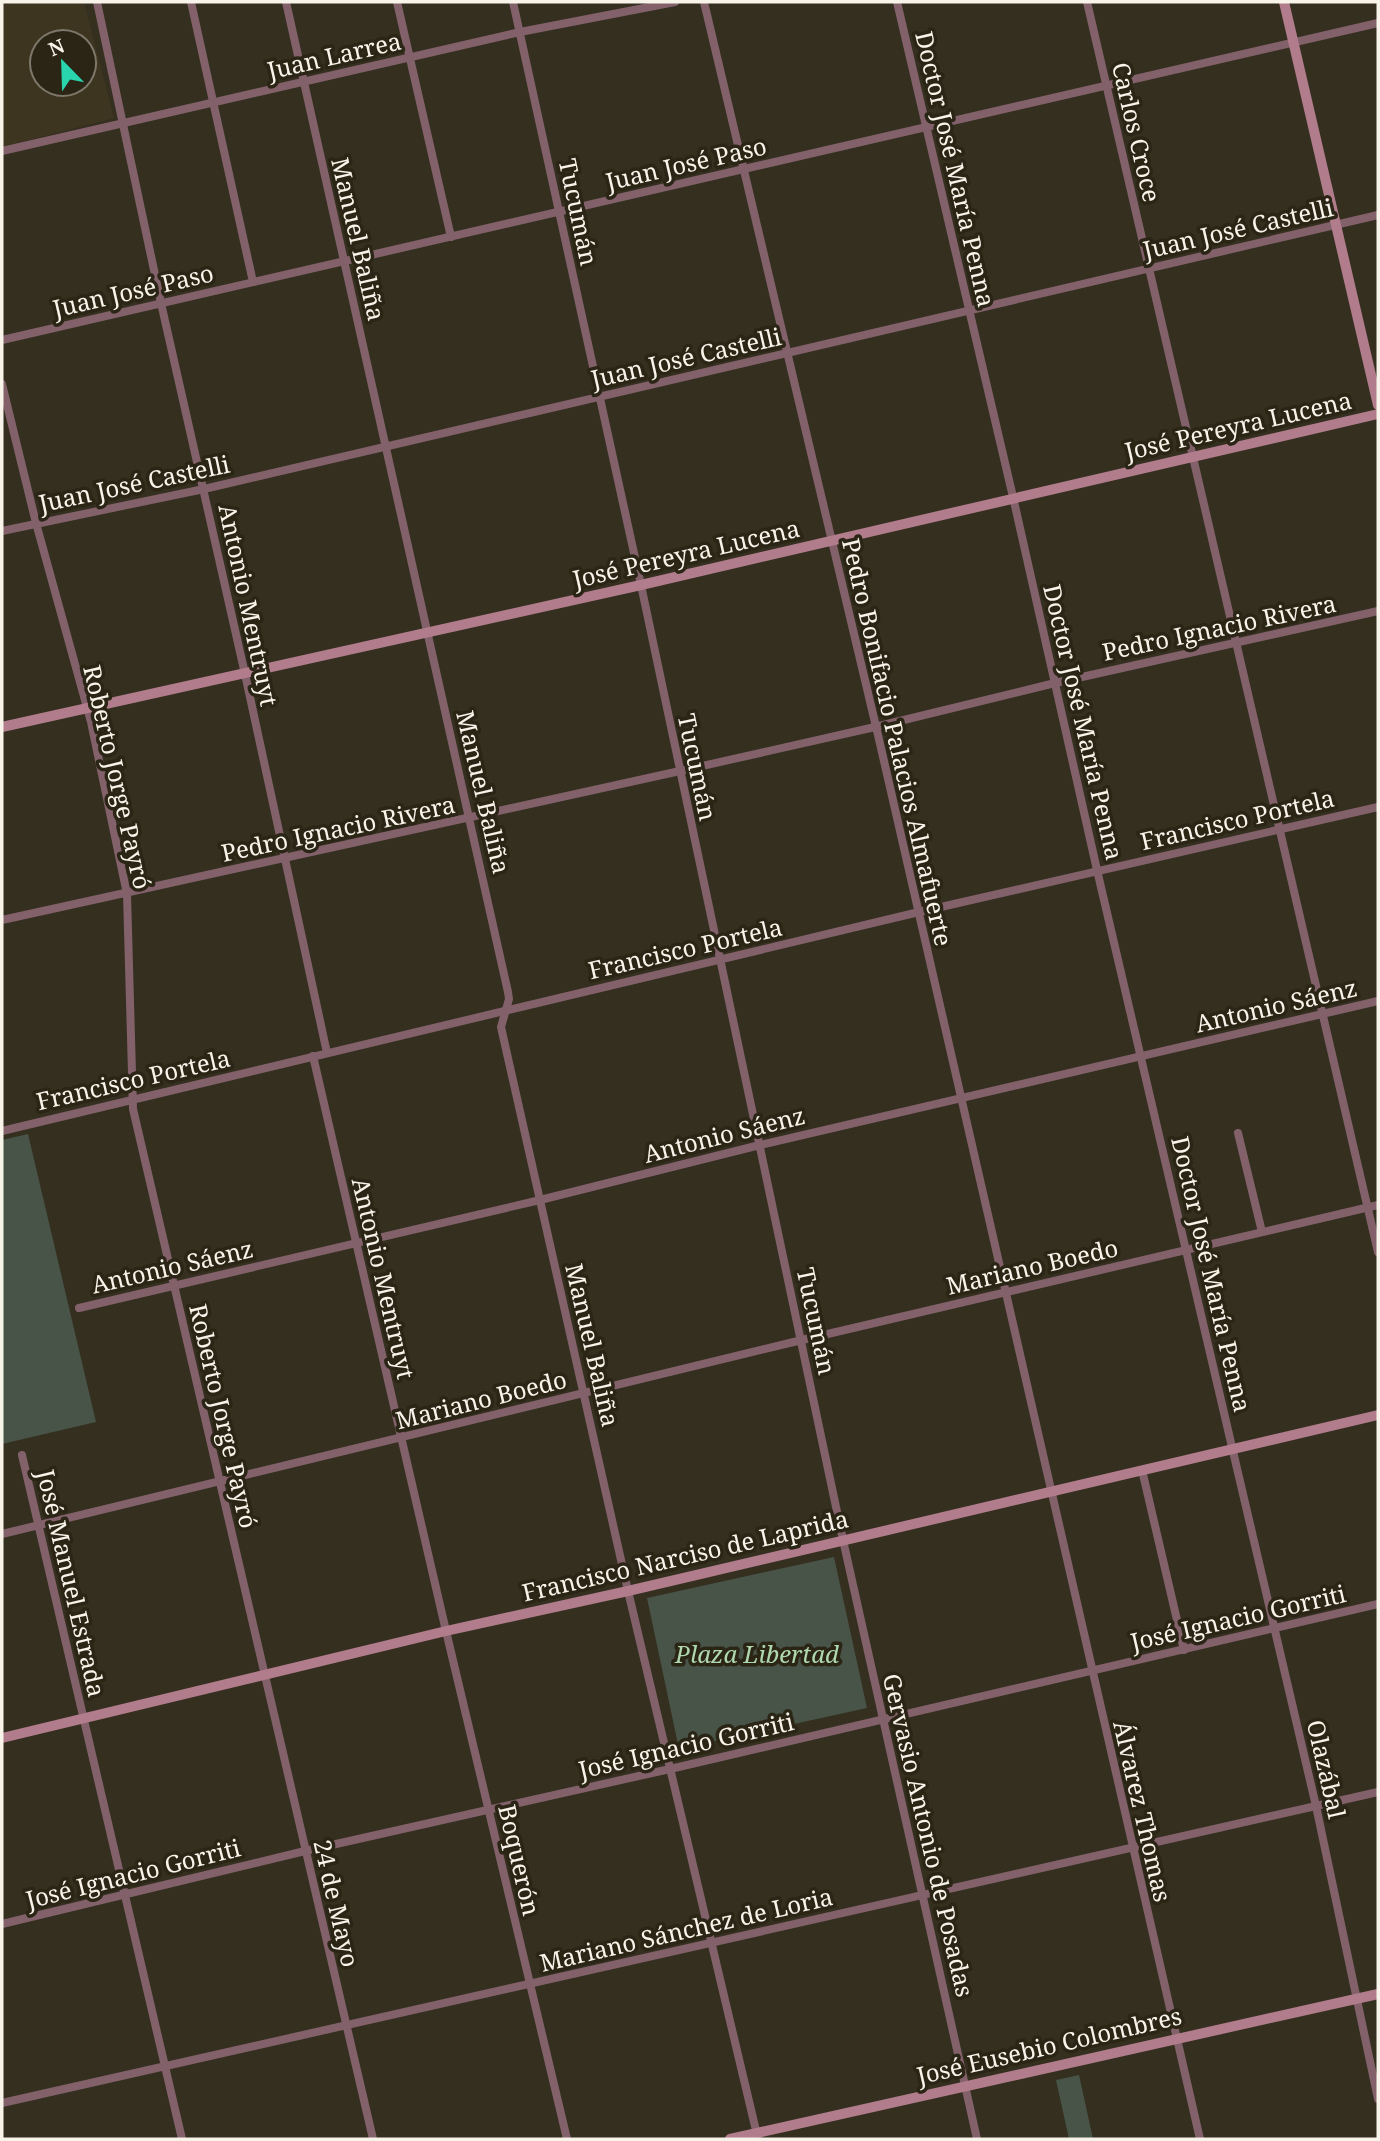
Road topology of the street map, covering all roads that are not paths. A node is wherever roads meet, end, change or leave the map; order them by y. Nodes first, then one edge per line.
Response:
1 (97, 2) edge
2 (191, 2) edge
3 (286, 2) edge
4 (397, 2) edge
5 (513, 2) edge
6 (675, 2) edge
7 (704, 2) edge
8 (897, 2) edge
9 (1087, 2) edge
10 (1284, 2) edge
11 (1378, 23) edge
12 (520, 32) junction
13 (1293, 42) junction
14 (409, 57) junction
15 (304, 81) junction
16 (1106, 85) junction
17 (213, 102) junction
18 (124, 122) junction
19 (927, 127) junction
20 (2, 151) edge
21 (743, 169) junction
22 (560, 212) junction
23 (1378, 215) edge
24 (1336, 225) junction
25 (451, 237) junction
26 (344, 261) junction
27 (1150, 269) junction
28 (253, 282) junction
29 (161, 303) junction
30 (970, 311) junction
31 (2, 340) edge
32 (786, 353) junction
33 (2, 384) edge
34 (599, 397) junction
35 (1378, 405) edge
36 (1378, 414) edge
37 (386, 446) junction
38 (1194, 457) junction
39 (204, 489) junction
40 (1013, 498) junction
41 (36, 523) junction
42 (2, 531) edge
43 (832, 541) junction
44 (641, 585) junction
45 (1378, 611) edge
46 (428, 633) junction
47 (1236, 643) junction
48 (246, 674) junction
49 (1055, 683) junction
50 (87, 710) junction
51 (2, 727) edge
52 (875, 727) junction
53 (680, 771) junction
54 (1378, 807) edge
55 (471, 818) junction
56 (1280, 831) junction
57 (284, 860) junction
58 (1097, 870) junction
59 (127, 894) junction
60 (919, 912) junction
61 (2, 920) edge
62 (720, 960) junction
63 (1378, 1001) edge
64 (506, 1010) junction
65 (1323, 1014) junction
66 (327, 1053) junction
67 (1142, 1055) junction
68 (313, 1056) junction
69 (960, 1098) junction
70 (132, 1100) junction
71 (2, 1128) edge
72 (1238, 1133) dead end
73 (760, 1145) junction
74 (540, 1199) junction
75 (1378, 1205) edge
76 (1368, 1208) junction
77 (1262, 1232) junction
78 (356, 1241) junction
79 (1186, 1250) junction
80 (1378, 1252) edge
81 (174, 1286) junction
82 (1005, 1293) junction
83 (79, 1308) dead end
84 (802, 1340) junction
85 (584, 1393) junction
86 (1378, 1415) edge
87 (401, 1438) junction
88 (1234, 1450) junction
89 (22, 1455) dead end
90 (1142, 1470) junction
91 (220, 1481) junction
92 (1051, 1491) junction
93 (39, 1525) junction
94 (2, 1534) edge
95 (843, 1540) junction
96 (628, 1591) junction
97 (1378, 1604) edge
98 (1275, 1628) junction
99 (446, 1631) junction
100 (1184, 1650) junction
101 (1092, 1671) junction
102 (263, 1675) junction
103 (84, 1719) junction
104 (883, 1719) junction
105 (2, 1738) edge
106 (670, 1769) junction
107 (1378, 1792) edge
108 (1316, 1806) junction
109 (488, 1809) junction
110 (1132, 1847) junction
111 (305, 1851) junction
112 (922, 1895) junction
113 (124, 1896) junction
114 (2, 1924) edge
115 (711, 1942) junction
116 (529, 1984) junction
117 (1378, 1994) edge
118 (1356, 1998) junction
119 (346, 2025) junction
120 (1175, 2039) junction
121 (163, 2066) junction
122 (966, 2085) junction
123 (1378, 2099) edge
124 (2, 2103) edge
125 (758, 2136) edge
126 (182, 2139) edge
127 (373, 2139) edge
128 (567, 2139) edge
129 (730, 2139) edge
130 (977, 2139) edge
131 (1200, 2139) edge

1 - 18 street, Antonio Mentruyt
2 - 17 street
3 - 15 street, Manuel Baliña
4 - 14 street
5 - 12 street, Tucumán
6 - 12 street, Juan Larrea
7 - 21 street, Pedro Bonifacio Palacios Almafuerte
8 - 19 street, Doctor José María Penna
9 - 16 street, Carlos Croce
10 - 13 street
11 - 13 street, Juan José Paso
12 - 14 street, Juan Larrea
12 - 22 street, Tucumán
13 - 16 street, Juan José Paso
13 - 24 street
14 - 15 street, Juan Larrea
14 - 25 street
15 - 17 street, Juan Larrea
15 - 26 street, Manuel Baliña
16 - 19 street, Juan José Paso
16 - 27 street, Carlos Croce
17 - 18 street, Juan Larrea
17 - 28 street
18 - 20 street, Juan Larrea
18 - 29 street, Antonio Mentruyt
19 - 21 street, Juan José Paso
19 - 30 street, Doctor José María Penna
21 - 22 street, Juan José Paso
21 - 32 street, Pedro Bonifacio Palacios Almafuerte
22 - 25 street, Juan José Paso
22 - 34 street, Tucumán
23 - 24 street, Juan José Castelli
24 - 27 street, Juan José Castelli
24 - 35 street
25 - 26 street, Juan José Paso
26 - 28 street, Juan José Paso
26 - 37 street, Manuel Baliña
27 - 30 street, Juan José Castelli
27 - 38 street, Carlos Croce
28 - 29 street, Juan José Paso
29 - 31 street, Juan José Paso
29 - 39 street, Antonio Mentruyt
30 - 32 street, Juan José Castelli
30 - 40 street, Doctor José María Penna
32 - 34 street, Juan José Castelli
32 - 43 street, Pedro Bonifacio Palacios Almafuerte
33 - 41 street, Roberto Jorge Payró
34 - 37 street, Juan José Castelli
34 - 44 street, Tucumán
36 - 38 street, José Pereyra Lucena
37 - 39 street, Juan José Castelli
37 - 46 street, Manuel Baliña
38 - 40 street, José Pereyra Lucena
38 - 47 street, Carlos Croce
39 - 41 street, Juan José Castelli
39 - 48 street, Antonio Mentruyt
40 - 43 street, José Pereyra Lucena
40 - 49 street, Doctor José María Penna
41 - 42 street, Juan José Castelli
41 - 50 street, Roberto Jorge Payró
43 - 44 street, José Pereyra Lucena
43 - 52 street, Pedro Bonifacio Palacios Almafuerte
44 - 46 street, José Pereyra Lucena
44 - 53 street, Tucumán
45 - 47 street, Pedro Ignacio Rivera
46 - 48 street, José Pereyra Lucena
46 - 55 street, Manuel Baliña
47 - 49 street, Pedro Ignacio Rivera
47 - 56 street, Carlos Croce
48 - 50 street, José Pereyra Lucena
48 - 57 street, Antonio Mentruyt
49 - 52 street, Pedro Ignacio Rivera
49 - 58 street, Doctor José María Penna
50 - 51 street, José Pereyra Lucena
50 - 59 street, Roberto Jorge Payró
52 - 53 street, Pedro Ignacio Rivera
52 - 60 street, Pedro Bonifacio Palacios Almafuerte
53 - 55 street, Pedro Ignacio Rivera
53 - 62 street, Tucumán
54 - 56 street, Francisco Portela
55 - 57 street, Pedro Ignacio Rivera
55 - 64 street, Manuel Baliña
56 - 58 street, Francisco Portela
56 - 65 street, Carlos Croce
57 - 59 street, Pedro Ignacio Rivera
57 - 66 street, Antonio Mentruyt
58 - 60 street, Francisco Portela
58 - 67 street, Doctor José María Penna
59 - 61 street, Pedro Ignacio Rivera
59 - 70 street, Roberto Jorge Payró
60 - 62 street, Francisco Portela
60 - 69 street, Pedro Bonifacio Palacios Almafuerte
62 - 64 street, Francisco Portela
62 - 73 street, Tucumán
63 - 65 street, Antonio Sáenz
64 - 66 street, Francisco Portela
64 - 74 street, Manuel Baliña
65 - 67 street, Antonio Sáenz
65 - 76 street, Carlos Croce
66 - 68 street, Francisco Portela
67 - 69 street, Antonio Sáenz
67 - 79 street, Doctor José María Penna
68 - 70 street, Francisco Portela
68 - 78 street, Antonio Mentruyt
69 - 73 street, Antonio Sáenz
69 - 82 street, Pedro Bonifacio Palacios Almafuerte
70 - 71 street, Francisco Portela
70 - 81 street, Roberto Jorge Payró
72 - 77 street
73 - 74 street, Antonio Sáenz
73 - 84 street, Tucumán
74 - 78 street, Antonio Sáenz
74 - 85 street, Manuel Baliña
75 - 76 street, Mariano Boedo
76 - 77 street, Mariano Boedo
76 - 80 street, Carlos Croce
77 - 79 street, Mariano Boedo
78 - 81 street, Antonio Sáenz
78 - 87 street, Antonio Mentruyt
79 - 82 street, Mariano Boedo
79 - 88 street, Doctor José María Penna
81 - 83 street, Antonio Sáenz
81 - 91 street, Roberto Jorge Payró
82 - 84 street, Mariano Boedo
82 - 92 street, Pedro Bonifacio Palacios Almafuerte
84 - 85 street, Mariano Boedo
84 - 95 street, Tucumán
85 - 87 street, Mariano Boedo
85 - 96 street, Manuel Baliña
86 - 88 street, Francisco Narciso de Laprida
87 - 91 street, Mariano Boedo
87 - 99 street, Antonio Mentruyt
88 - 90 street, Francisco Narciso de Laprida
88 - 98 street, Olazábal
89 - 93 street, José Manuel Estrada
90 - 92 street, Francisco Narciso de Laprida
90 - 100 street
91 - 93 street, Mariano Boedo
91 - 102 street, Roberto Jorge Payró
92 - 95 street, Francisco Narciso de Laprida
92 - 101 street, Álvarez Thomas
93 - 94 street, Mariano Boedo
93 - 103 street, José Manuel Estrada
95 - 96 street, Francisco Narciso de Laprida
95 - 104 street, Gervasio Antonio de Posadas
96 - 99 street, Francisco Narciso de Laprida
96 - 106 street, Manuel Baliña
97 - 98 street, José Ignacio Gorriti
98 - 100 street, José Ignacio Gorriti
98 - 108 street, Olazábal
99 - 102 street, Francisco Narciso de Laprida
99 - 109 street, Boquerón
100 - 101 street, José Ignacio Gorriti
101 - 104 street, José Ignacio Gorriti
101 - 110 street, Álvarez Thomas
102 - 103 street, Francisco Narciso de Laprida
102 - 111 street, 24 de Mayo
103 - 105 street, Francisco Narciso de Laprida
103 - 113 street, José Manuel Estrada
104 - 106 street, José Ignacio Gorriti
104 - 112 street, Gervasio Antonio de Posadas
106 - 109 street, José Ignacio Gorriti
106 - 115 street, Manuel Baliña
107 - 108 street, Mariano Sánchez de Loria
108 - 110 street, Mariano Sánchez de Loria
108 - 118 street, Olazábal
109 - 111 street, José Ignacio Gorriti
109 - 116 street, Boquerón
110 - 112 street, Mariano Sánchez de Loria
110 - 120 street, Álvarez Thomas
111 - 113 street, José Ignacio Gorriti
111 - 119 street, 24 de Mayo
112 - 115 street, Mariano Sánchez de Loria
112 - 122 street, Gervasio Antonio de Posadas
113 - 114 street, José Ignacio Gorriti
113 - 121 street, José Manuel Estrada
115 - 116 street, Mariano Sánchez de Loria
115 - 125 street, Manuel Baliña
116 - 119 street, Mariano Sánchez de Loria
116 - 128 street, Boquerón
117 - 118 street, José Eusebio Colombres
118 - 120 street, José Eusebio Colombres
118 - 123 street, Olazábal
119 - 121 street, Mariano Sánchez de Loria
119 - 127 street, 24 de Mayo
120 - 122 street, José Eusebio Colombres
120 - 131 street, Álvarez Thomas
121 - 124 street, Mariano Sánchez de Loria
121 - 126 street, José Manuel Estrada
122 - 125 street, José Eusebio Colombres
122 - 130 street, Gervasio Antonio de Posadas
125 - 129 street, José Eusebio Colombres

